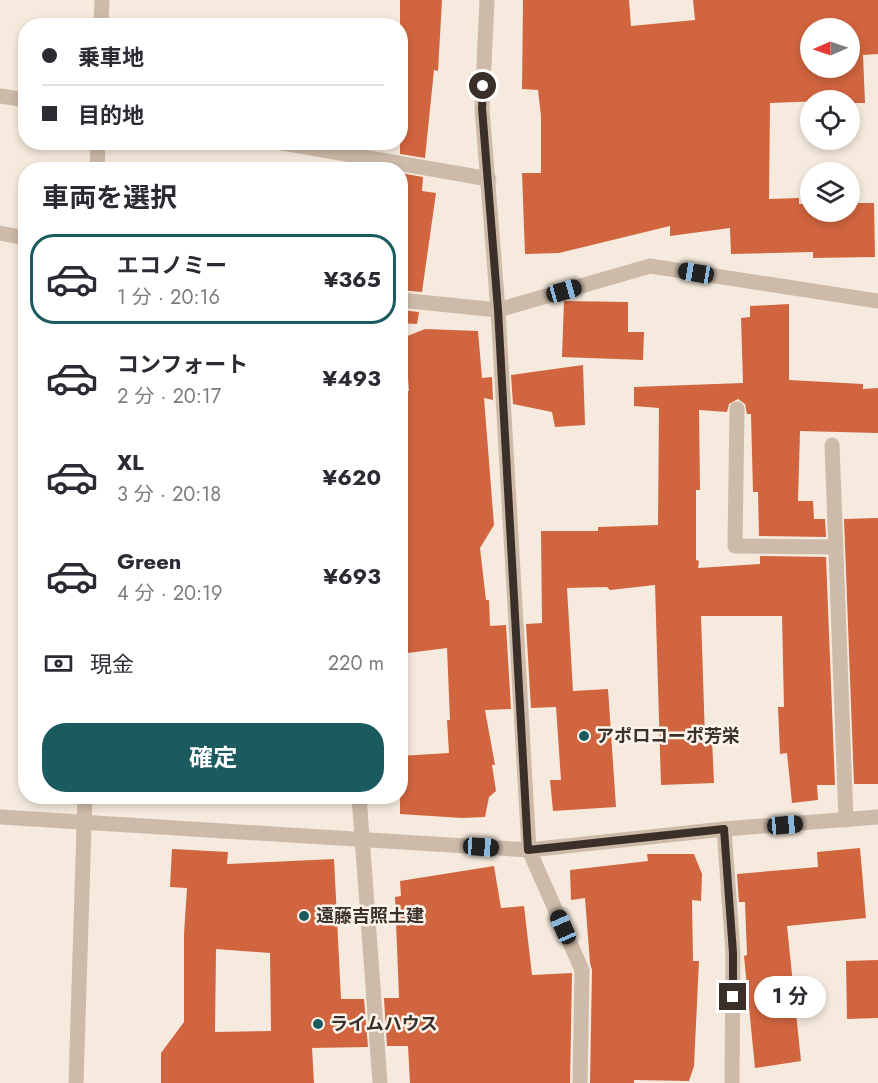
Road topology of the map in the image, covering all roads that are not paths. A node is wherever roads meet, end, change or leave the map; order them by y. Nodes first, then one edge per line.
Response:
1 (102, 0) edge
2 (487, 0) edge
3 (101, 18) edge
4 (0, 96) edge
5 (18, 99) edge
6 (323, 150) edge
7 (392, 162) edge
8 (408, 165) edge
9 (489, 179) junction
10 (0, 233) edge
11 (18, 236) edge
12 (408, 301) edge
13 (878, 301) edge
14 (498, 310) junction
15 (736, 408) dead end
16 (832, 446) dead end
17 (836, 547) junction
18 (85, 804) edge
19 (359, 804) edge
20 (0, 817) edge
21 (878, 817) edge
22 (846, 820) junction
23 (85, 822) junction
24 (724, 829) junction
25 (361, 840) junction
26 (528, 850) junction
27 (76, 1083) edge
28 (380, 1083) edge
29 (580, 1083) edge
30 (732, 1083) edge

1 - 3 street
2 - 9 street
4 - 5 street
6 - 7 street
8 - 9 street
9 - 14 street
10 - 11 street
12 - 14 street
13 - 14 street
14 - 26 street
15 - 17 street
16 - 17 street
17 - 22 street
18 - 23 street
19 - 25 street
20 - 23 street
21 - 22 street
22 - 24 street
23 - 25 street
23 - 27 street
24 - 26 street
24 - 30 street
25 - 26 street
25 - 28 street
26 - 29 street

